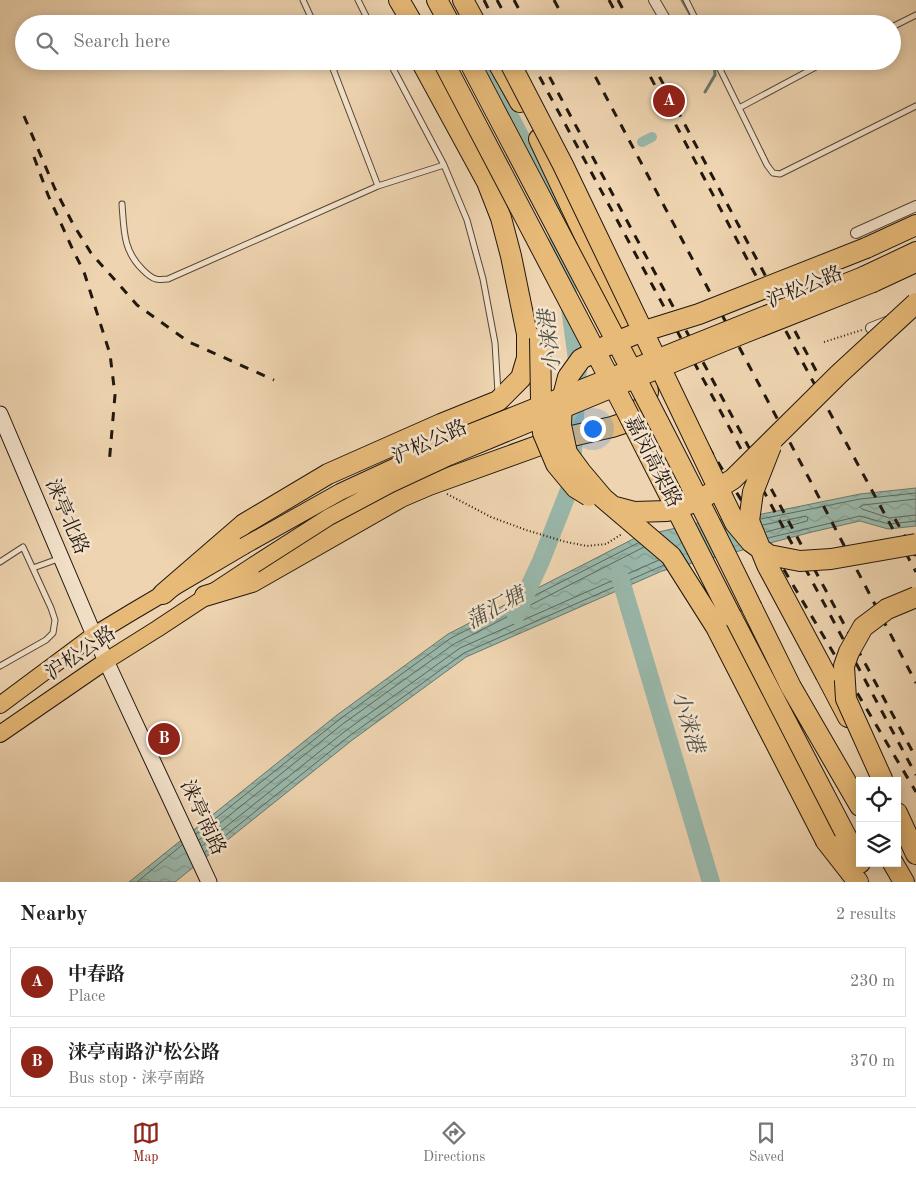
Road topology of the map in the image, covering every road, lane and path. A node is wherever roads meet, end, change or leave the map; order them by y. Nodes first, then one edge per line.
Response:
1 (303, 0) edge
2 (358, 0) edge
3 (387, 0) edge
4 (399, 0) edge
5 (411, 0) edge
6 (437, 0) edge
7 (463, 0) edge
8 (476, 0) edge
9 (654, 0) edge
10 (686, 0) edge
11 (310, 15) edge
12 (366, 15) edge
13 (395, 15) edge
14 (408, 15) edge
15 (419, 15) edge
16 (445, 15) edge
17 (471, 15) edge
18 (484, 15) edge
19 (663, 15) edge
20 (694, 15) edge
21 (916, 15) edge
22 (901, 22) edge
23 (333, 70) edge
24 (395, 70) edge
25 (426, 70) edge
26 (438, 70) edge
27 (448, 70) edge
28 (474, 70) edge
29 (502, 70) edge
30 (514, 70) edge
31 (720, 70) edge
32 (810, 70) edge
33 (916, 106) edge
34 (739, 108) junction
35 (444, 165) junction
36 (378, 186) junction
37 (122, 204) dead end
38 (916, 206) edge
39 (916, 225) edge
40 (856, 232) dead end
41 (916, 250) edge
42 (916, 264) edge
43 (916, 303) edge
44 (916, 310) edge
45 (871, 328) joint
46 (824, 342) dead end
47 (498, 401) junction
48 (0, 414) edge
49 (774, 440) junction
50 (429, 485) junction
51 (566, 542) dead end
52 (916, 544) edge
53 (61, 558) junction
54 (0, 562) edge
55 (33, 568) junction
56 (163, 594) junction
57 (205, 596) junction
58 (916, 597) edge
59 (94, 636) junction
60 (106, 661) junction
61 (0, 666) edge
62 (0, 705) edge
63 (0, 734) edge
64 (880, 777) edge
65 (880, 777) edge
66 (856, 799) edge
67 (901, 819) edge
68 (901, 821) edge
69 (916, 847) edge
70 (916, 854) edge
71 (856, 855) edge
72 (862, 867) edge
73 (895, 867) edge
74 (209, 882) edge
75 (858, 882) edge
76 (870, 882) edge
77 (904, 882) edge

1 - 11 lane
2 - 12 lane
3 - 13 highway
4 - 14 highway
5 - 15 highway
6 - 16 highway
7 - 17 highway
8 - 18 highway
9 - 19 street
10 - 20 lane
21 - 22 lane
23 - 36 lane
24 - 35 lane
25 - 47 highway
26 - 49 highway, bridge
27 - 71 highway, 嘉闵高架路, bridge
28 - 66 highway, 嘉闵高架路, bridge
29 - 50 highway
30 - 52 highway, bridge
31 - 34 lane
32 - 34 lane
33 - 34 lane
35 - 36 lane
35 - 47 lane
36 - 37 lane
38 - 40 street
39 - 75 highway, bridge
41 - 56 main road, 沪松公路, bridge
42 - 57 main road, 沪松公路, bridge
43 - 49 highway, bridge
44 - 45 street
45 - 46 path
47 - 56 highway
48 - 53 street, 涞亭北路
49 - 64 highway, bridge
50 - 51 path
50 - 57 highway
53 - 55 lane
53 - 59 street, 涞亭北路
54 - 55 lane
55 - 61 lane
56 - 59 main road, 沪松公路
57 - 60 main road, 沪松公路
58 - 65 highway, bridge
59 - 60 street, 涞亭南路
59 - 62 main road, 沪松公路
60 - 63 main road, 沪松公路
60 - 74 street, 涞亭南路
67 - 69 highway
68 - 70 highway
72 - 76 highway, 嘉闵高架路
73 - 77 highway

